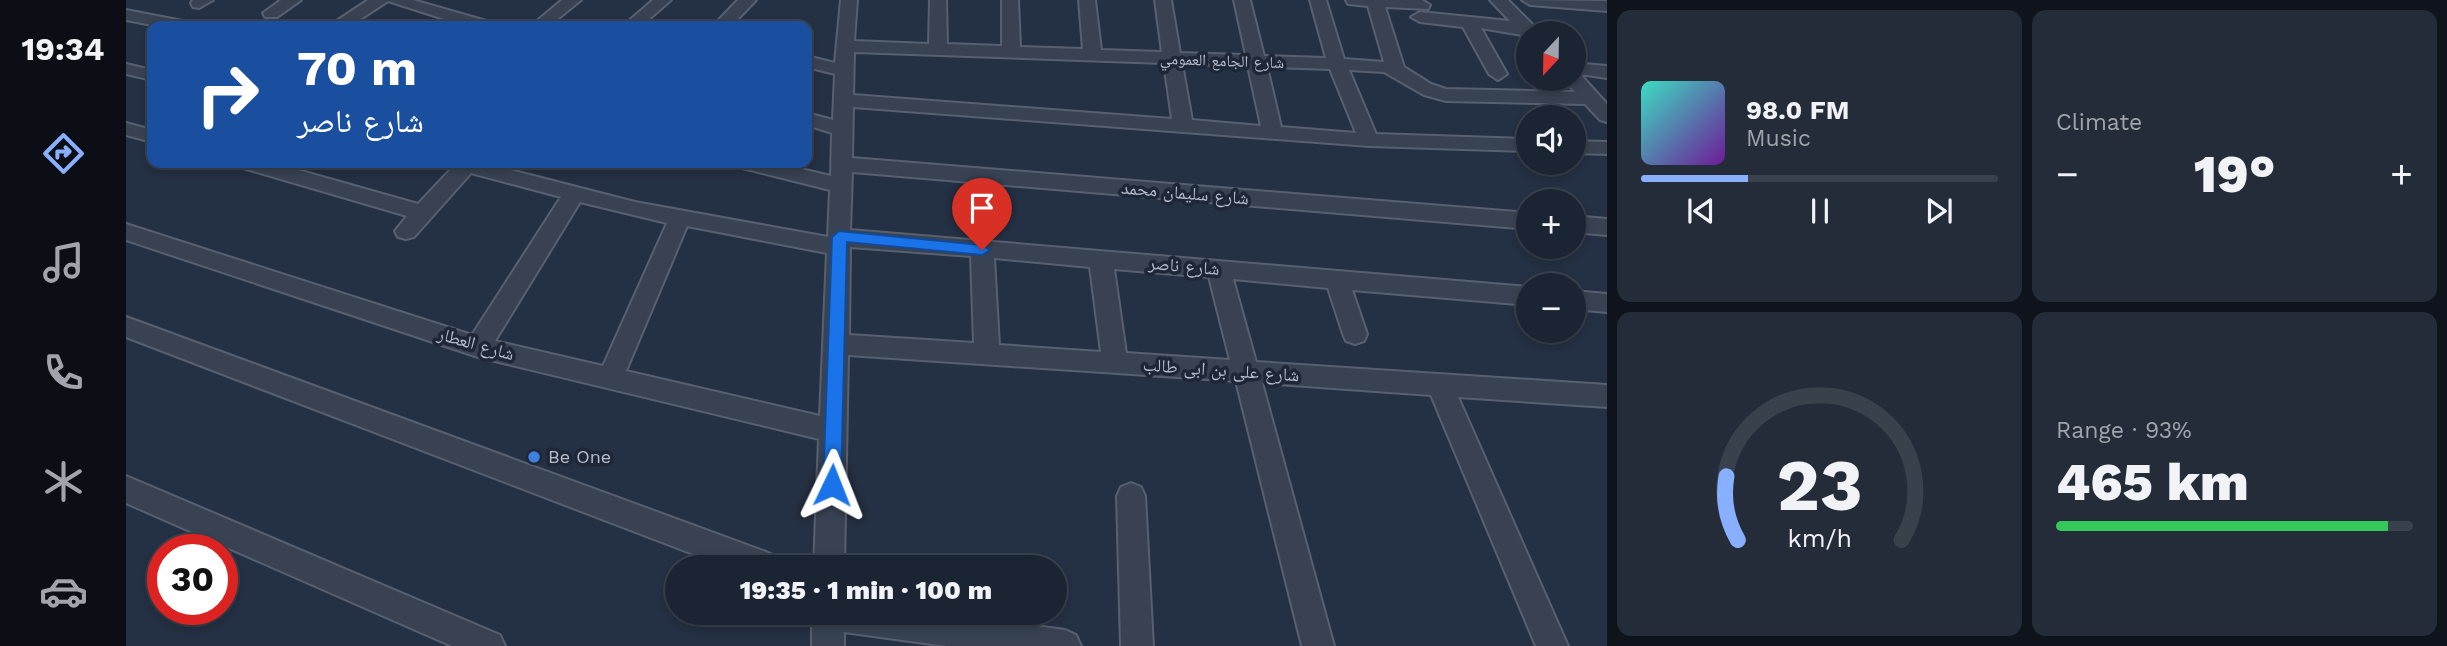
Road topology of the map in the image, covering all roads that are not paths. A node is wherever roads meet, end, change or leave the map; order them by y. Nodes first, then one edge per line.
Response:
1 (293, 0) edge
2 (380, 0) edge
3 (395, 0) edge
4 (663, 0) edge
5 (748, 0) edge
6 (849, 0) edge
7 (937, 0) edge
8 (1010, 0) edge
9 (1087, 0) edge
10 (1163, 0) edge
11 (1242, 0) edge
12 (1318, 0) edge
13 (1354, 0) edge
14 (1498, 0) edge
15 (1530, 0) edge
16 (569, 1) edge
17 (1375, 2) edge
18 (1607, 6) edge
19 (271, 13) dead end
20 (126, 15) edge
21 (157, 21) edge
22 (346, 21) edge
23 (467, 21) edge
24 (545, 21) edge
25 (637, 21) edge
26 (726, 21) edge
27 (1520, 21) edge
28 (1469, 22) junction
29 (1516, 29) edge
30 (845, 46) junction
31 (939, 50) junction
32 (1011, 52) junction
33 (1093, 56) junction
34 (1172, 58) junction
35 (1256, 61) junction
36 (812, 62) edge
37 (1337, 64) junction
38 (126, 69) edge
39 (1586, 70) edge
40 (844, 71) junction
41 (1396, 71) junction
42 (1607, 72) edge
43 (147, 74) edge
44 (1497, 74) dead end
45 (1585, 91) edge
46 (1592, 98) junction
47 (843, 100) junction
48 (1607, 116) edge
49 (812, 120) edge
50 (1183, 127) junction
51 (126, 129) edge
52 (842, 129) junction
53 (1273, 133) junction
54 (147, 135) edge
55 (1369, 140) junction
56 (1516, 145) edge
57 (1586, 147) edge
58 (1607, 148) edge
59 (267, 168) edge
60 (460, 168) edge
61 (478, 168) edge
62 (788, 168) edge
63 (841, 175) junction
64 (574, 194) junction
65 (423, 214) junction
66 (680, 218) junction
67 (1516, 219) edge
68 (1586, 225) edge
69 (1607, 227) edge
70 (406, 231) dead end
71 (126, 232) edge
72 (839, 242) junction
73 (982, 250) junction
74 (1101, 260) junction
75 (1219, 269) junction
76 (1337, 280) junction
77 (1516, 295) edge
78 (1586, 301) edge
79 (1607, 303) edge
80 (126, 327) edge
81 (1355, 334) dead end
82 (836, 344) junction
83 (478, 347) junction
84 (987, 354) junction
85 (1115, 362) junction
86 (1246, 372) junction
87 (610, 378) junction
88 (1440, 386) junction
89 (1607, 396) edge
90 (834, 431) junction
91 (126, 489) edge
92 (1131, 496) dead end
93 (734, 555) edge
94 (829, 555) edge
95 (828, 625) edge
96 (914, 625) edge
97 (489, 646) edge
98 (828, 646) edge
99 (1065, 646) edge
100 (1137, 646) edge
101 (1318, 646) edge
102 (1552, 646) edge

1 - 19 street
2 - 22 street
3 - 23 street
4 - 25 street
5 - 26 street
6 - 30 street
7 - 31 street
8 - 32 street
9 - 33 street
10 - 34 street
11 - 35 street
12 - 37 street
13 - 17 street
14 - 27 street
15 - 18 street
16 - 24 street
17 - 28 street
17 - 41 street
20 - 21 street
28 - 29 street
28 - 44 street
30 - 31 street, شارع الجامع العمومي
30 - 40 street
31 - 32 street, شارع الجامع العمومي
32 - 33 street, شارع الجامع العمومي
33 - 34 street, شارع الجامع العمومي
34 - 35 street, شارع الجامع العمومي
34 - 50 street
35 - 37 street, شارع الجامع العمومي
35 - 53 street
36 - 40 street
37 - 41 street, شارع الجامع العمومي
37 - 55 street
38 - 43 street
39 - 42 street
40 - 47 street
41 - 46 street, شارع الجامع العمومي
45 - 46 street
46 - 48 street
47 - 50 street
47 - 52 street
49 - 52 street
50 - 53 street
51 - 54 street
52 - 63 street
53 - 55 street
55 - 56 street
57 - 58 street
59 - 65 street
60 - 65 street
61 - 64 street, شارع ناصر
62 - 63 street, شارع سليمان محمد
63 - 67 street, شارع سليمان محمد
63 - 72 street
64 - 66 street, شارع ناصر
64 - 83 street
65 - 70 street
66 - 72 street, شارع ناصر
66 - 87 street
68 - 69 street
71 - 83 street, شارع العطار
72 - 73 street, شارع ناصر
72 - 82 street
73 - 74 street, شارع ناصر
73 - 84 street
74 - 75 street, شارع ناصر
74 - 85 street
75 - 76 street, شارع ناصر
75 - 86 street
76 - 77 street, شارع ناصر
76 - 81 street
78 - 79 street
80 - 93 street
82 - 84 street, شارع على بن ابى طالب
82 - 90 street
83 - 87 street, شارع العطار
84 - 85 street, شارع على بن ابى طالب
85 - 86 street, شارع على بن ابى طالب
86 - 88 street, شارع على بن ابى طالب
86 - 101 street
87 - 90 street, شارع العطار
88 - 89 street, شارع على بن ابى طالب
88 - 102 street
90 - 94 street
91 - 97 street
92 - 100 street
95 - 98 street
96 - 99 street

